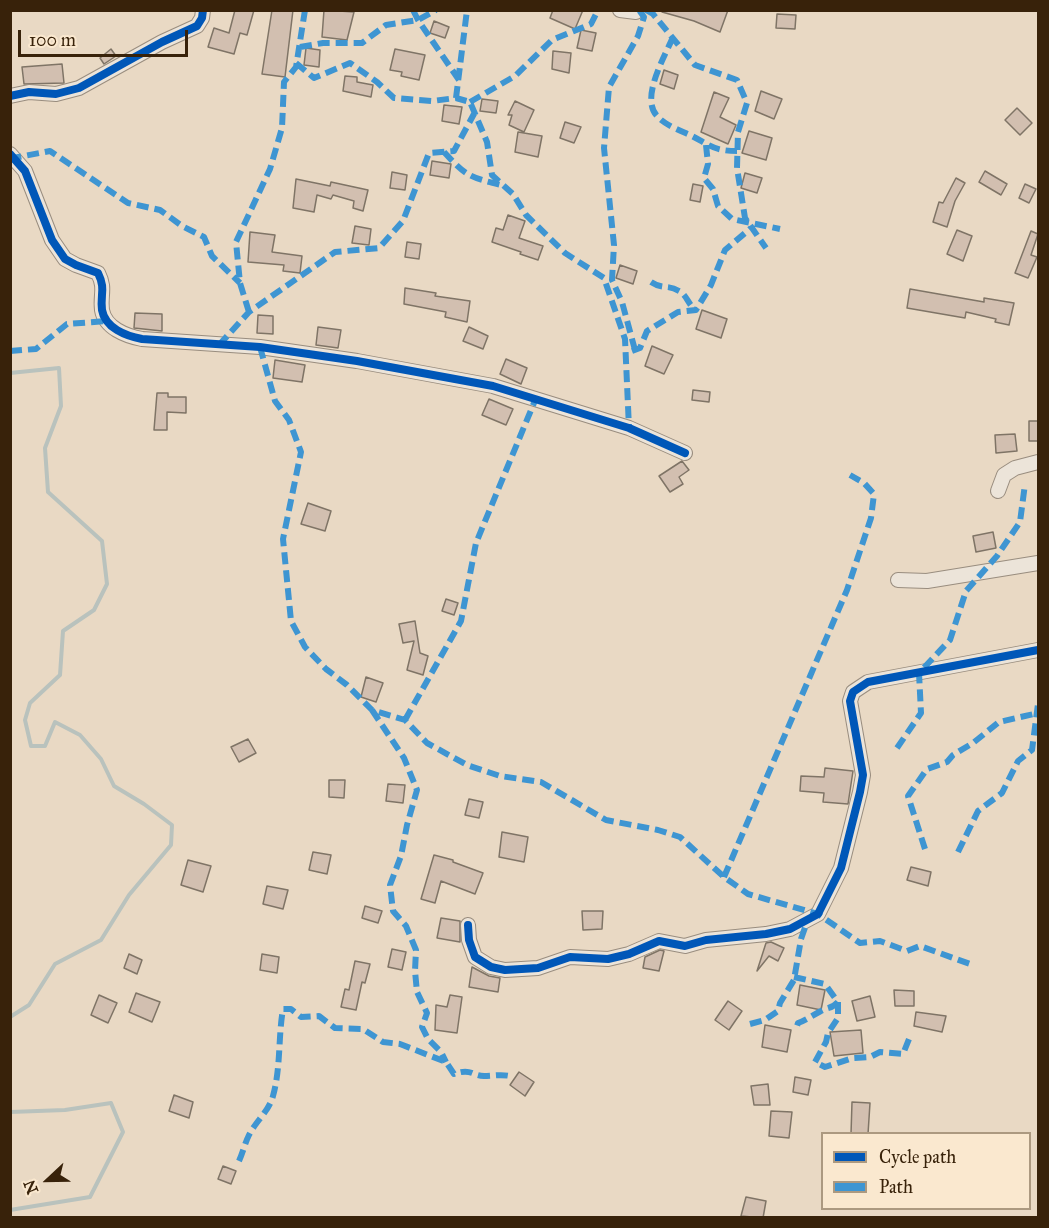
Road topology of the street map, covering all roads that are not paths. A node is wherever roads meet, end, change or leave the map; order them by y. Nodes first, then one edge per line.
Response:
1 (203, 10) edge
2 (620, 10) edge
3 (636, 10) edge
4 (10, 96) edge
5 (10, 154) edge
6 (685, 453) dead end
7 (1038, 462) edge
8 (998, 491) dead end
9 (1038, 563) edge
10 (898, 580) dead end
11 (1038, 650) edge
12 (468, 925) dead end

1 - 4 street
2 - 3 street
5 - 6 street
7 - 8 street
9 - 10 street
11 - 12 street

